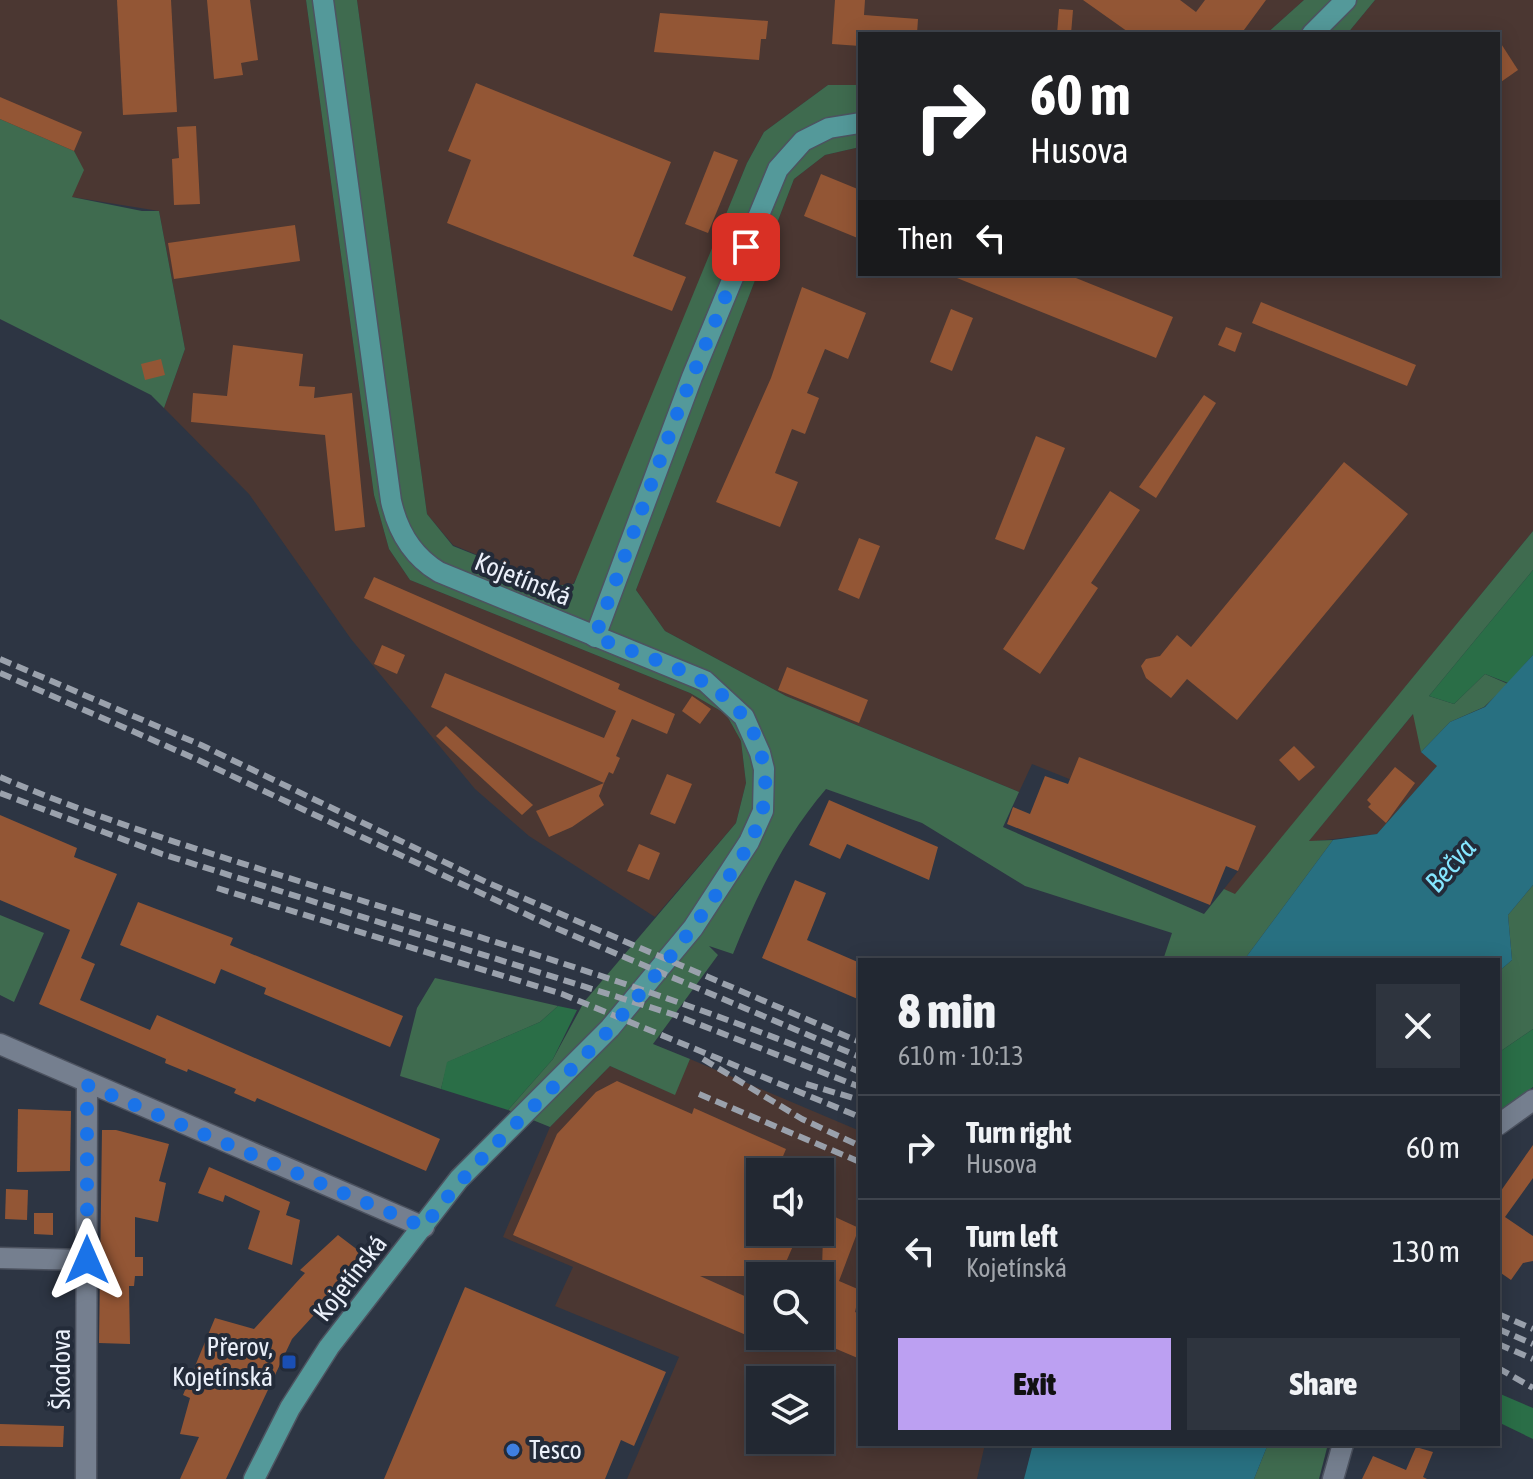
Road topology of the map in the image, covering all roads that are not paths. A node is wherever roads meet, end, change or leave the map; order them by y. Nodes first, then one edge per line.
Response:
1 (323, 0) edge
2 (1346, 0) edge
3 (1314, 32) edge
4 (858, 123) edge
5 (595, 637) junction
6 (0, 1044) edge
7 (87, 1085) junction
8 (1533, 1100) edge
9 (1500, 1124) edge
10 (424, 1227) junction
11 (0, 1258) edge
12 (87, 1260) junction
13 (1342, 1446) edge
14 (86, 1479) edge
15 (254, 1479) edge
16 (1333, 1479) edge

1 - 5 main road, Kojetínská
2 - 3 main road
4 - 5 main road
5 - 10 main road, Kojetínská
6 - 7 street
7 - 10 street
7 - 12 street, Škodova
8 - 9 street
10 - 15 main road, Kojetínská
11 - 12 street
12 - 14 street, Škodova
13 - 16 street

